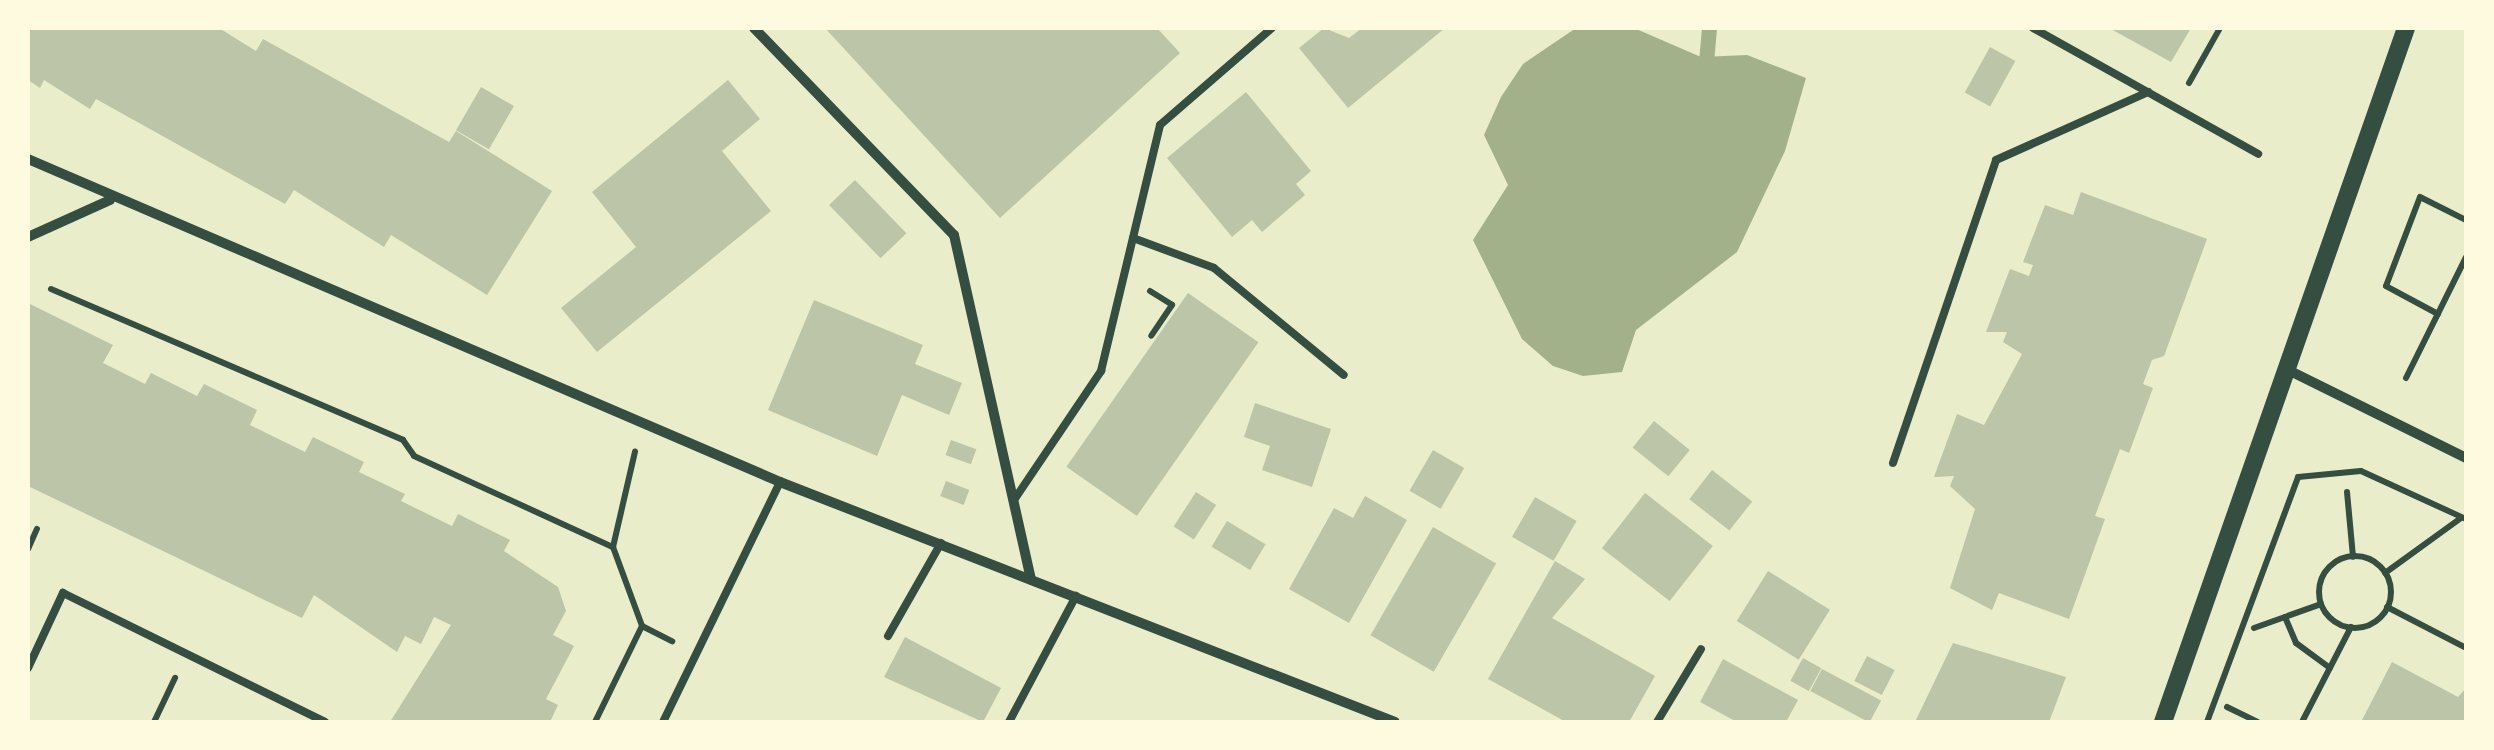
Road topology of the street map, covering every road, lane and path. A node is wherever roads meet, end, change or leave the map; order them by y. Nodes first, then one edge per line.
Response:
1 (754, 28) edge
2 (1272, 28) edge
3 (2033, 28) edge
4 (2220, 28) edge
5 (2406, 28) edge
6 (2148, 92) junction
7 (2176, 108) junction
8 (2258, 154) dead end
9 (28, 159) edge
10 (110, 200) junction
11 (2466, 220) edge
12 (28, 237) edge
13 (1133, 238) junction
14 (2466, 257) edge
15 (51, 288) dead end
16 (1166, 313) dead end
17 (2438, 314) junction
18 (1151, 336) dead end
19 (2285, 369) junction
20 (1344, 375) dead end
21 (2406, 378) dead end
22 (646, 426) junction
23 (2466, 458) edge
24 (1892, 464) dead end
25 (780, 482) junction
26 (2347, 492) dead end
27 (1014, 500) junction
28 (2464, 518) edge
29 (37, 529) dead end
30 (940, 543) junction
31 (613, 547) junction
32 (28, 549) edge
33 (2353, 556) junction
34 (2386, 574) junction
35 (1031, 579) junction
36 (1076, 596) junction
37 (2321, 604) junction
38 (2387, 606) junction
39 (2286, 617) junction
40 (2351, 627) junction
41 (2254, 628) dead end
42 (888, 636) dead end
43 (2466, 648) edge
44 (1702, 649) dead end
45 (188, 651) junction
46 (28, 668) edge
47 (2330, 668) junction
48 (2228, 707) dead end
49 (154, 722) edge
50 (325, 722) edge
51 (595, 722) edge
52 (664, 722) edge
53 (1009, 722) edge
54 (1395, 722) edge
55 (1658, 722) edge
56 (2163, 722) edge
57 (2207, 722) edge
58 (2258, 722) edge
59 (2302, 722) edge

1 - 27 street
2 - 13 lane
3 - 6 lane
4 - 7 path
5 - 19 street
6 - 7 lane
6 - 24 lane
7 - 8 lane
9 - 10 street
10 - 12 street
10 - 22 street
11 - 17 path
13 - 20 lane
13 - 27 lane
14 - 17 path
15 - 31 path
16 - 18 path
17 - 21 path
19 - 23 street
19 - 56 street
22 - 25 street
22 - 31 path
25 - 30 street
25 - 52 lane
26 - 33 path
27 - 35 street
28 - 34 path
28 - 57 path
29 - 32 path
30 - 35 street
30 - 42 lane
31 - 51 path
33 - 34 path
33 - 37 path
34 - 38 path
35 - 36 street
36 - 53 lane
36 - 54 street
37 - 39 path
37 - 40 path
38 - 40 path
38 - 43 path
39 - 41 path
39 - 47 path
40 - 47 path
44 - 55 lane
45 - 46 lane
45 - 49 path
45 - 50 lane
47 - 59 path
48 - 58 path

